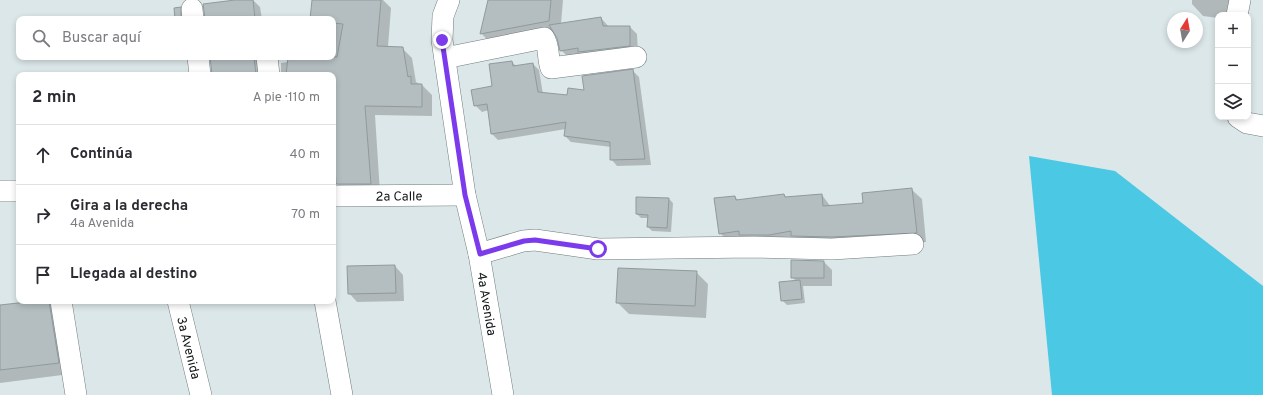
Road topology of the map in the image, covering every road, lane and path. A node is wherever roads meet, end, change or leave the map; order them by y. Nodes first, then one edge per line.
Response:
1 (448, 0) edge
2 (1240, 0) edge
3 (1238, 12) edge
4 (636, 57) dead end
5 (445, 58) junction
6 (198, 60) edge
7 (267, 60) edge
8 (200, 72) edge
9 (269, 72) edge
10 (1242, 120) edge
11 (1263, 126) edge
12 (0, 191) edge
13 (16, 191) edge
14 (465, 195) junction
15 (336, 196) edge
16 (913, 244) dead end
17 (480, 254) junction
18 (61, 304) edge
19 (179, 304) edge
20 (326, 304) edge
21 (76, 395) edge
22 (201, 395) edge
23 (342, 395) edge
24 (504, 395) edge

1 - 5 street, 4a Avenida
2 - 3 street
4 - 5 street
5 - 14 street, 4a Avenida
6 - 8 street
7 - 9 street
10 - 11 street
12 - 13 street
14 - 15 street, 2a Calle
14 - 17 street, 4a Avenida
16 - 17 street
17 - 24 street, 4a Avenida
18 - 21 street
19 - 22 street, 3a Avenida
20 - 23 street

